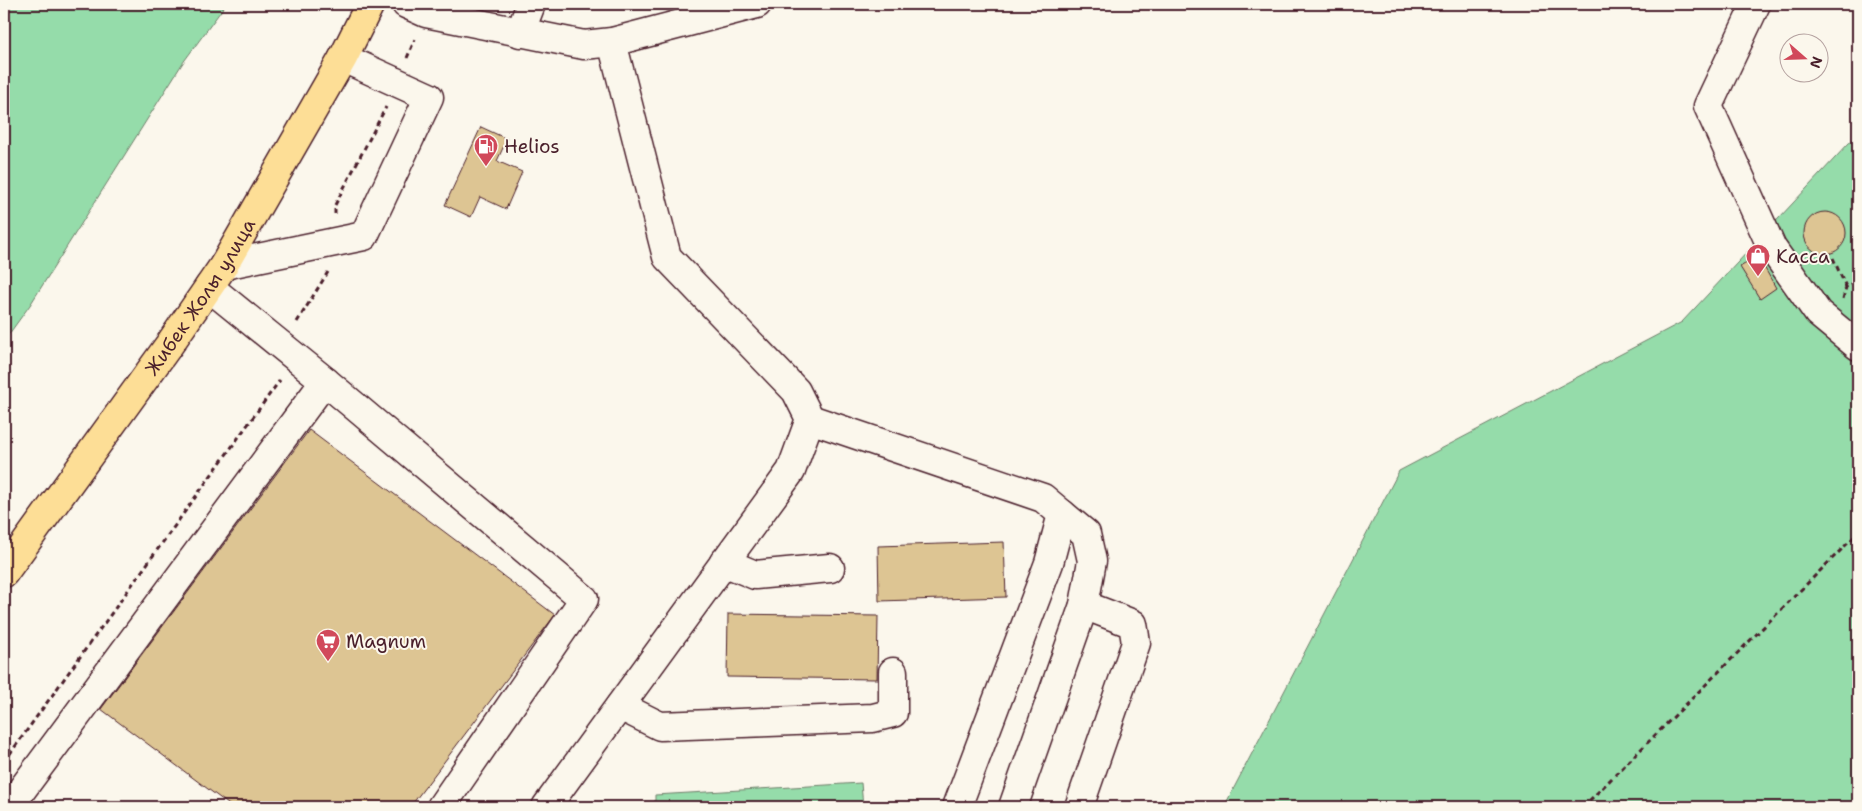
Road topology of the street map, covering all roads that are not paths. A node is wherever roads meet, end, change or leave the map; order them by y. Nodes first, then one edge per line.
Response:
1 (370, 4) edge
2 (406, 4) edge
3 (531, 4) edge
4 (757, 4) edge
5 (1756, 4) edge
6 (520, 33) junction
7 (612, 42) junction
8 (343, 58) junction
9 (224, 265) junction
10 (209, 288) junction
11 (1858, 346) edge
12 (325, 382) junction
13 (810, 419) junction
14 (1062, 514) junction
15 (724, 562) junction
16 (830, 568) dead end
17 (4, 573) edge
18 (1084, 605) junction
19 (893, 672) dead end
20 (620, 706) junction
21 (9, 807) edge
22 (441, 807) edge
23 (546, 807) edge
24 (957, 807) edge
25 (1013, 807) edge
26 (1079, 807) edge

1 - 8 main road, Жибек Жолы улица
2 - 6 street
3 - 6 street
4 - 7 street
5 - 11 street
6 - 7 street
7 - 13 street
8 - 9 main road, Жибек Жолы улица
8 - 9 street
9 - 10 main road, Жибек Жолы улица
10 - 12 street
10 - 17 main road, Жибек Жолы улица
12 - 21 street
12 - 22 street
13 - 14 street
13 - 15 street
14 - 18 street
14 - 24 street
15 - 16 street
15 - 20 street
18 - 25 street
18 - 26 street
19 - 20 street
20 - 23 street

